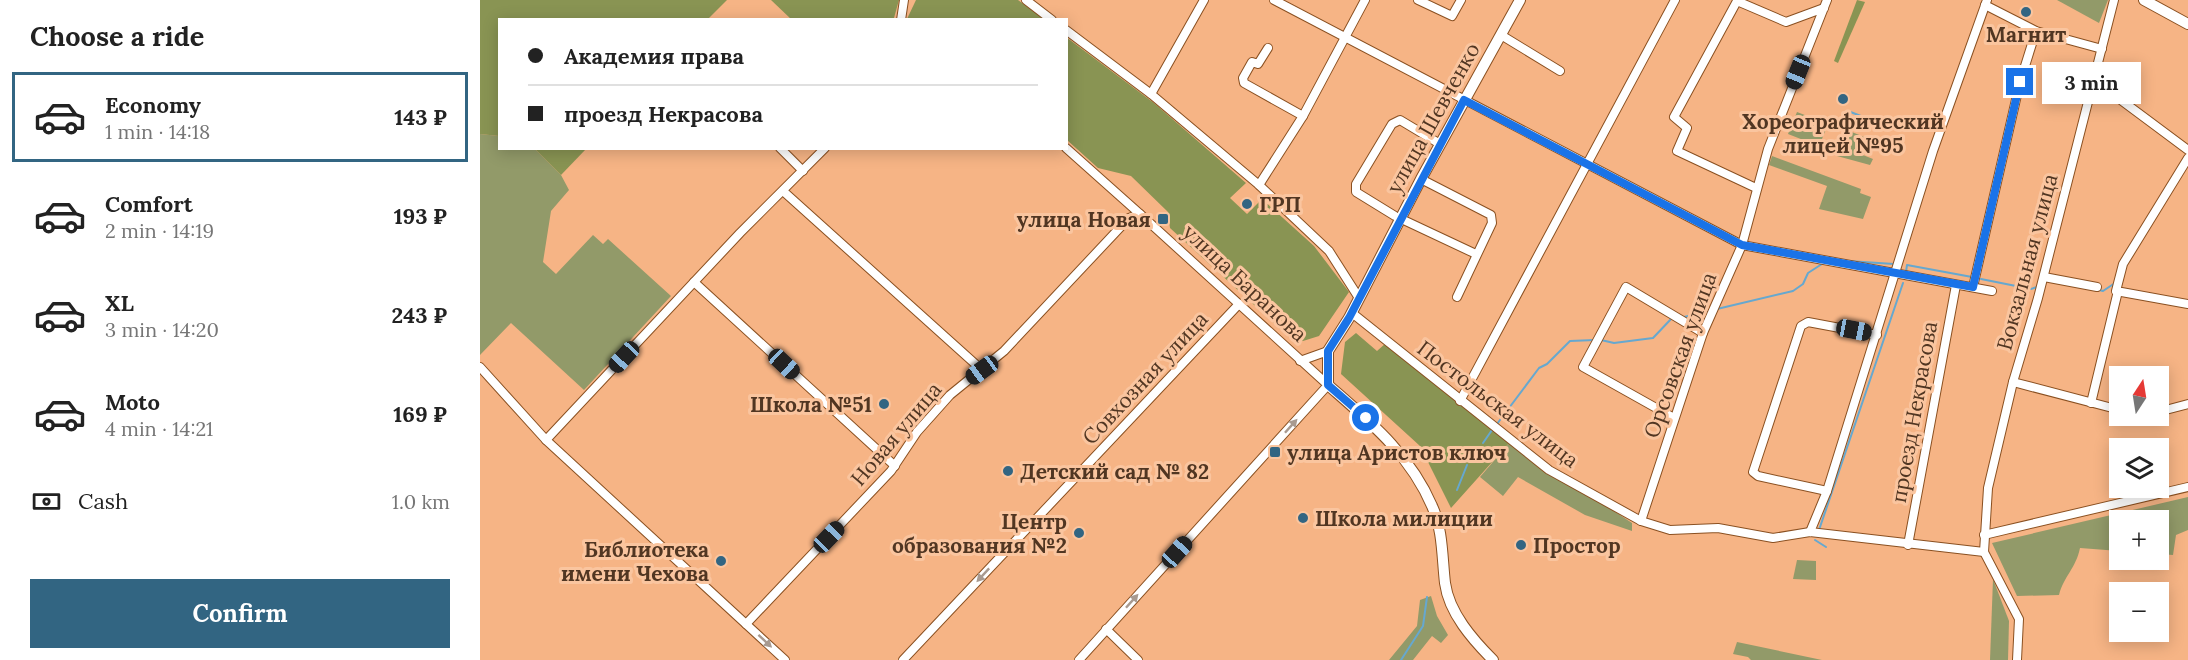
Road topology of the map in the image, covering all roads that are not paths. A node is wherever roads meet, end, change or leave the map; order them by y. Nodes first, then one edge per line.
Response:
1 (904, 0) edge
2 (1026, 0) edge
3 (1204, 0) edge
4 (1274, 0) edge
5 (1365, 0) edge
6 (1418, 0) edge
7 (1461, 0) edge
8 (1520, 0) edge
9 (1675, 0) edge
10 (2114, 0) edge
11 (2144, 0) edge
12 (1986, 3) edge
13 (1826, 4) edge
14 (901, 18) edge
15 (1049, 18) edge
16 (2188, 24) edge
17 (1068, 32) edge
18 (2036, 32) junction
19 (1501, 35) junction
20 (1344, 39) junction
21 (1268, 48) dead end
22 (2102, 49) junction
23 (1560, 71) dead end
24 (2094, 80) junction
25 (1151, 94) junction
26 (1464, 100) junction
27 (1303, 116) junction
28 (1440, 144) junction
29 (782, 150) edge
30 (823, 150) edge
31 (1068, 150) edge
32 (2188, 150) edge
33 (2188, 158) edge
34 (1588, 165) junction
35 (803, 171) junction
36 (1421, 179) junction
37 (1259, 185) junction
38 (1756, 188) junction
39 (783, 191) junction
40 (1140, 214) junction
41 (1400, 217) junction
42 (1742, 245) junction
43 (1476, 254) junction
44 (1897, 275) junction
45 (2044, 277) junction
46 (694, 282) junction
47 (1956, 285) junction
48 (1973, 287) junction
49 (2097, 287) dead end
50 (1992, 291) dead end
51 (2117, 291) junction
52 (1457, 297) dead end
53 (1359, 298) junction
54 (1239, 304) junction
55 (2188, 304) edge
56 (1352, 313) junction
57 (1702, 333) junction
58 (1877, 335) junction
59 (1328, 351) junction
60 (1300, 361) junction
61 (480, 367) edge
62 (982, 370) junction
63 (2013, 382) junction
64 (1328, 385) junction
65 (1460, 401) junction
66 (2091, 403) junction
67 (2188, 404) edge
68 (2109, 407) edge
69 (2169, 409) edge
70 (1674, 418) junction
71 (546, 440) junction
72 (895, 466) junction
73 (2188, 487) edge
74 (1827, 491) junction
75 (1641, 521) junction
76 (1810, 532) junction
77 (1984, 535) junction
78 (1908, 545) junction
79 (1984, 552) junction
80 (746, 624) junction
81 (1107, 629) junction
82 (784, 659) edge
83 (903, 660) edge
84 (1078, 660) edge
85 (1138, 660) edge
86 (1493, 660) edge
87 (2017, 660) edge

1 - 14 street
2 - 15 street
3 - 25 street
4 - 20 street
5 - 20 street
6 - 7 street
8 - 19 main road, улица Шевченко
9 - 34 street
10 - 22 street, Вокзальная улица
11 - 16 main road
12 - 18 street
12 - 44 street
13 - 38 street, Орсовская улица
13 - 38 street
17 - 25 street
18 - 22 street
18 - 48 street
19 - 23 street
19 - 26 main road, улица Шевченко
20 - 26 street
20 - 27 street
21 - 27 street
22 - 24 street, Вокзальная улица
24 - 32 street
24 - 45 street, Вокзальная улица
25 - 37 street
26 - 28 main road, улица Шевченко
26 - 34 street
27 - 37 street
28 - 36 main road, улица Шевченко
28 - 41 street
29 - 35 street
30 - 35 street
31 - 40 street
33 - 51 street
34 - 42 street
34 - 65 street
35 - 39 street
36 - 41 main road, улица Шевченко
36 - 43 street
37 - 53 street
38 - 42 street, Орсовская улица
39 - 46 street
39 - 62 street
40 - 54 street, улица Баранова
40 - 62 street, Новая улица
41 - 43 street
41 - 53 main road, улица Шевченко
42 - 44 street
42 - 57 street, Орсовская улица
43 - 52 street
44 - 47 street
44 - 58 street
45 - 49 street
45 - 63 street, Вокзальная улица
46 - 71 street
46 - 72 street
47 - 48 street
47 - 78 street, проезд Некрасова
48 - 50 street
51 - 55 street
51 - 66 street
53 - 56 main road, улица Шевченко
54 - 60 street, улица Баранова
54 -> 83 street, Совхозная улица
56 - 59 main road, улица Шевченко
56 - 65 street, Постольская улица
57 - 70 street, Орсовская улица
57 - 70 street
58 - 74 street
58 - 74 street
59 - 60 street
59 - 64 main road
60 - 64 street, улица Баранова
61 - 71 street
62 - 72 street, Новая улица
63 - 66 street
63 - 77 street, Вокзальная улица
81 -> 64 street
64 - 86 main road, улица Баранова
65 - 75 street, Постольская улица
66 - 68 street
67 - 69 street
70 - 75 street, Орсовская улица
71 - 80 street
72 - 80 street, Новая улица
73 - 77 street
74 - 76 street
75 - 76 street, Постольская улица
76 - 78 street, Постольская улица
77 - 79 street, Вокзальная улица
78 - 79 street, Постольская улица
79 - 87 street
80 -> 82 street
81 - 84 street
81 - 85 street

